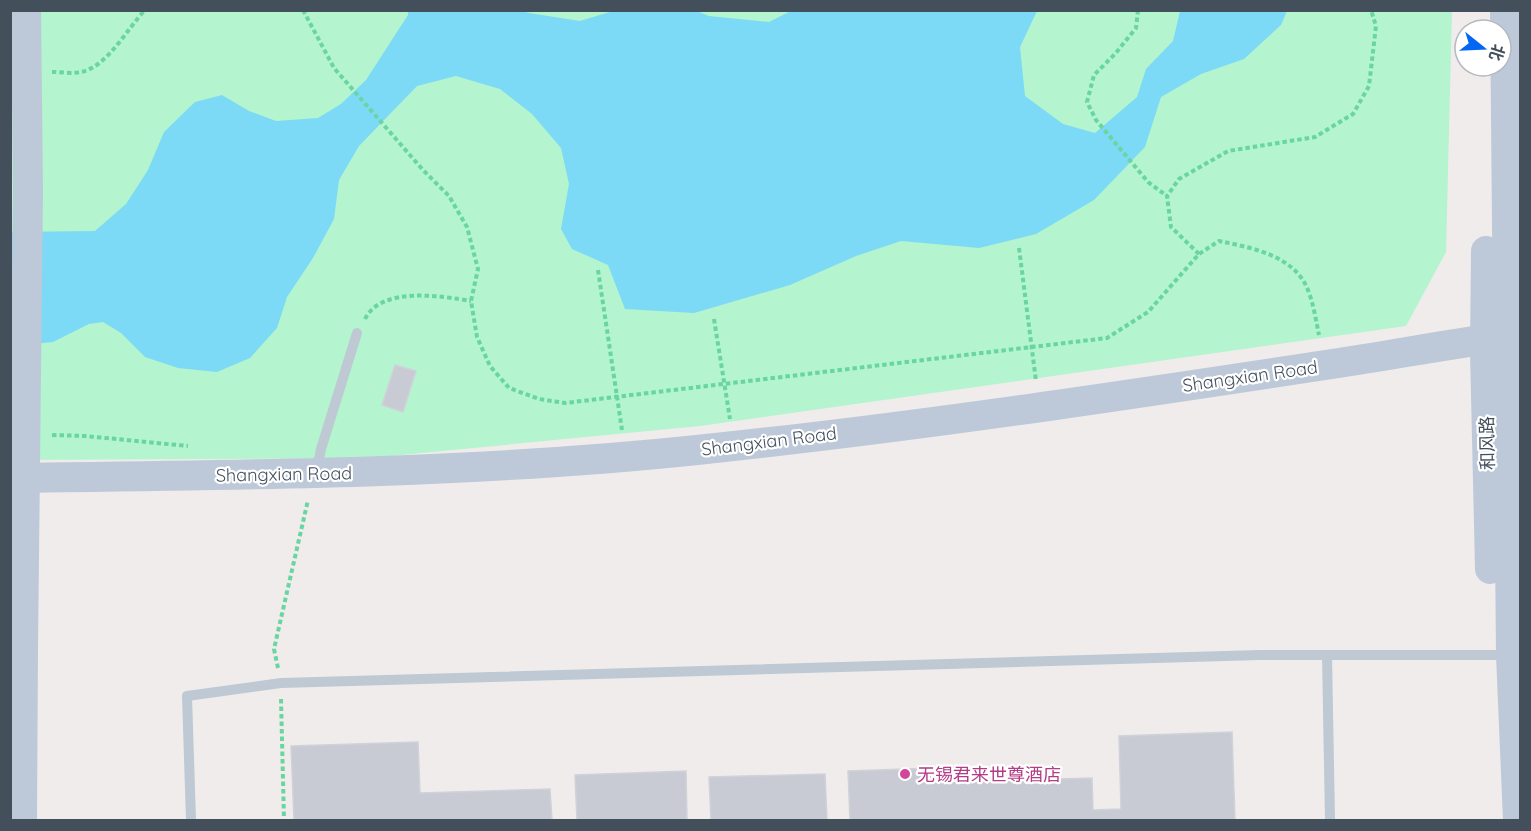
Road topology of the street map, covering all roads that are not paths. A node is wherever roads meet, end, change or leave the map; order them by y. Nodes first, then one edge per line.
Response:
1 (26, 10) edge
2 (1506, 10) edge
3 (1489, 78) edge
4 (357, 333) road end
5 (1504, 343) edge
6 (316, 476) junction
7 (10, 478) edge
8 (10, 483) edge
9 (1501, 655) junction
10 (1327, 656) junction
11 (22, 820) edge
12 (191, 820) edge
13 (1330, 820) edge
14 (1497, 820) edge
15 (1518, 820) edge

1 - 11 street, bridge
2 - 5 street, 和风路
3 - 5 street, 和风路
4 - 6 lane
5 - 6 street, Shangxian Road
5 - 6 street, Shangxian Road
5 - 9 street, 和风路
6 - 7 street, Shangxian Road
6 - 8 street, Shangxian Road
9 - 10 lane
9 - 14 street, 和风路
9 - 15 street, 和风路
10 - 12 lane
10 - 13 lane

